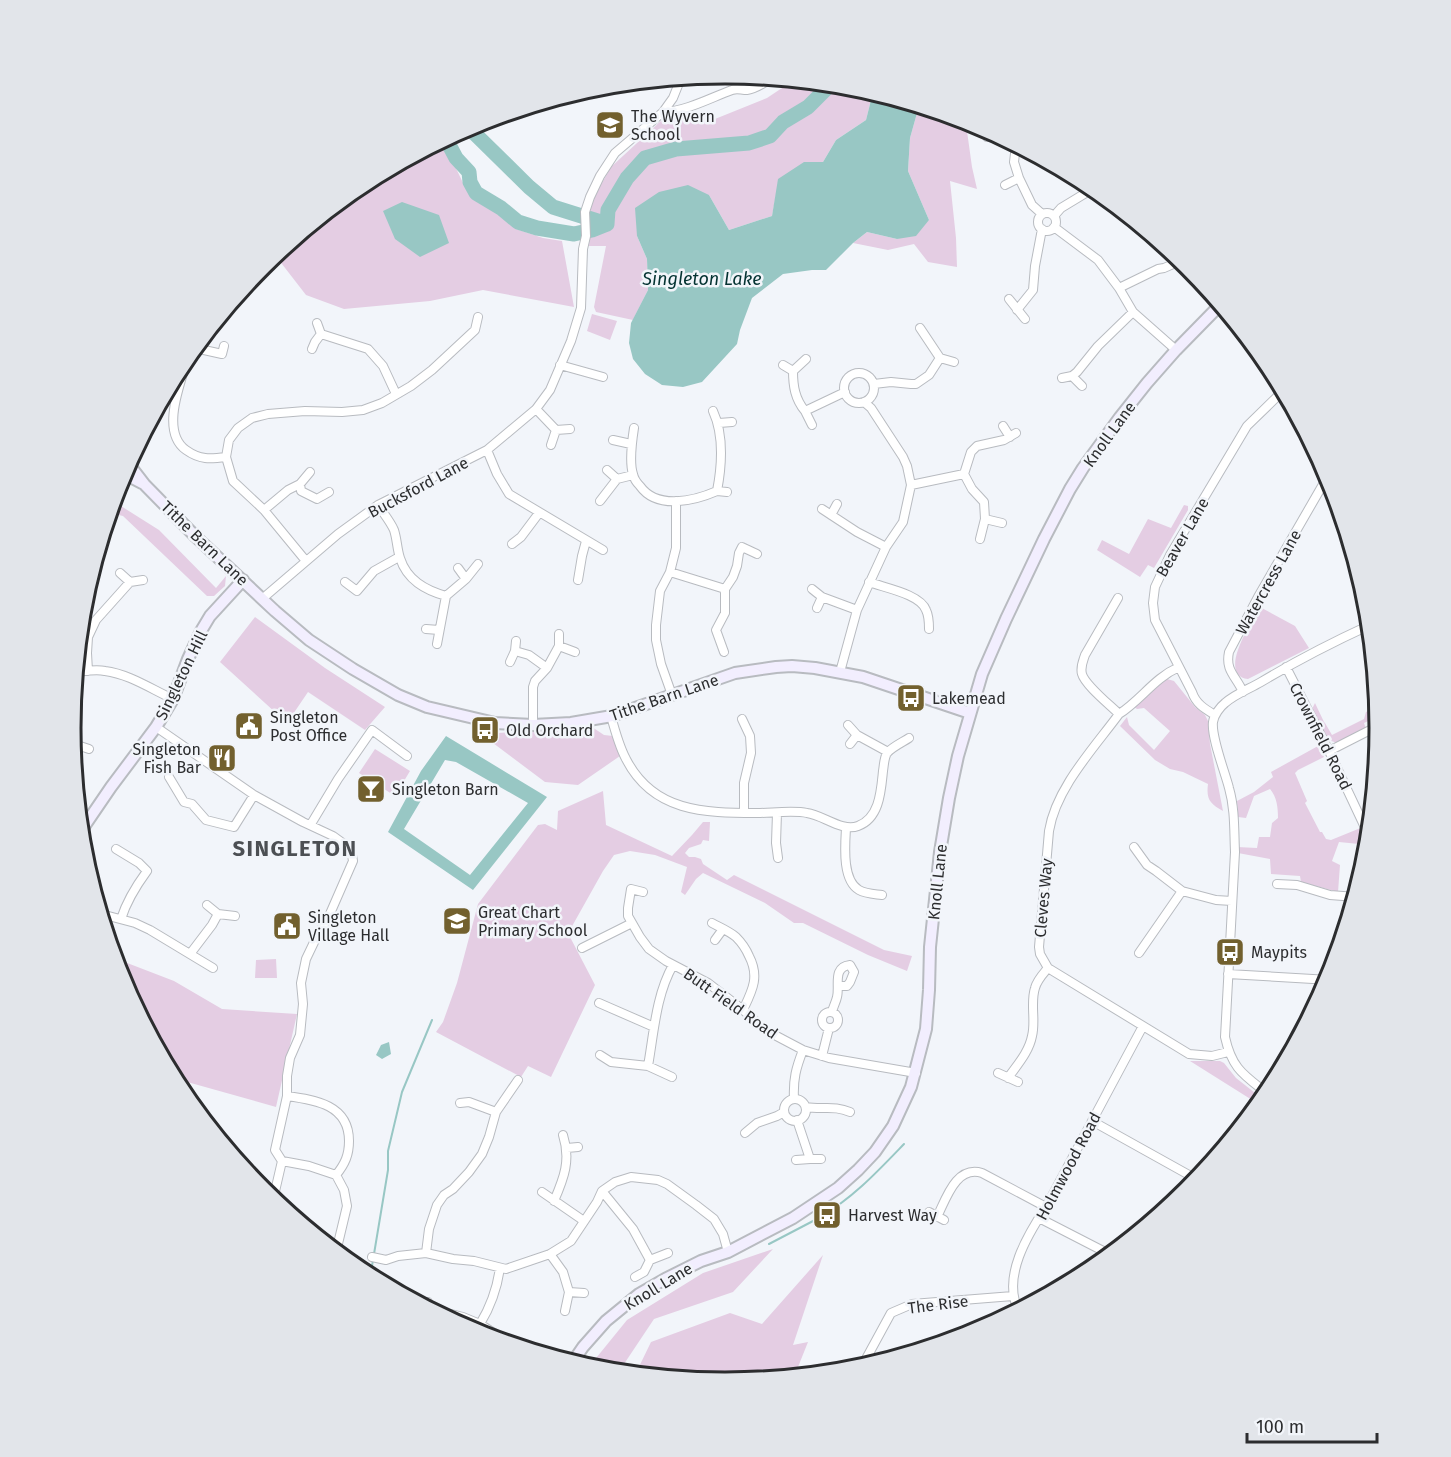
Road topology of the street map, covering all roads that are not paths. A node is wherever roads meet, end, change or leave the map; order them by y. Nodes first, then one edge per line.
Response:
1 (762, 85) edge
2 (678, 86) edge
3 (663, 112) junction
4 (1015, 152) edge
5 (1019, 178) junction
6 (1005, 185) dead end
7 (1085, 194) edge
8 (1042, 214) junction
9 (1054, 216) junction
10 (1054, 227) junction
11 (1042, 229) junction
12 (1171, 264) edge
13 (1119, 288) junction
14 (1009, 299) dead end
15 (1017, 310) junction
16 (1215, 310) edge
17 (1133, 312) junction
18 (478, 317) dead end
19 (1025, 319) dead end
20 (317, 323) dead end
21 (920, 328) dead end
22 (321, 334) junction
23 (224, 346) dead end
24 (312, 349) dead end
25 (204, 350) edge
26 (1176, 350) junction
27 (940, 358) junction
28 (806, 359) dead end
29 (954, 362) dead end
30 (560, 365) junction
31 (783, 365) dead end
32 (793, 371) junction
33 (1072, 376) junction
34 (603, 377) dead end
35 (1062, 378) dead end
36 (874, 384) junction
37 (180, 385) edge
38 (1082, 386) dead end
39 (845, 392) junction
40 (396, 394) junction
41 (1278, 396) edge
42 (864, 402) junction
43 (536, 409) junction
44 (713, 411) dead end
45 (805, 411) junction
46 (732, 422) dead end
47 (719, 423) junction
48 (812, 425) dead end
49 (1003, 426) dead end
50 (634, 428) dead end
51 (570, 429) dead end
52 (556, 430) junction
53 (613, 440) dead end
54 (632, 444) junction
55 (551, 445) dead end
56 (487, 450) junction
57 (226, 457) junction
58 (607, 470) dead end
59 (135, 472) edge
60 (310, 472) dead end
61 (964, 474) junction
62 (633, 476) junction
63 (132, 478) edge
64 (617, 478) junction
65 (300, 484) junction
66 (145, 485) junction
67 (911, 485) junction
68 (1322, 486) edge
69 (717, 491) junction
70 (329, 492) dead end
71 (727, 492) dead end
72 (600, 501) dead end
73 (676, 501) junction
74 (837, 504) dead end
75 (378, 505) junction
76 (822, 509) dead end
77 (264, 510) junction
78 (539, 513) junction
79 (831, 515) junction
80 (985, 519) junction
81 (1002, 523) dead end
82 (980, 539) dead end
83 (586, 541) junction
84 (512, 544) dead end
85 (886, 547) junction
86 (603, 550) dead end
87 (757, 554) dead end
88 (399, 557) junction
89 (306, 561) junction
90 (478, 564) dead end
91 (458, 568) dead end
92 (670, 572) junction
93 (120, 573) dead end
94 (466, 579) junction
95 (143, 580) dead end
96 (243, 580) junction
97 (578, 580) dead end
98 (130, 582) junction
99 (345, 582) dead end
100 (869, 582) junction
101 (725, 589) junction
102 (812, 589) dead end
103 (446, 596) junction
104 (822, 597) junction
105 (262, 598) junction
106 (1118, 598) dead end
107 (817, 608) dead end
108 (857, 610) junction
109 (426, 629) dead end
110 (929, 629) dead end
111 (1362, 629) edge
112 (439, 630) junction
113 (559, 634) dead end
114 (516, 640) dead end
115 (437, 644) dead end
116 (559, 646) junction
117 (515, 651) junction
118 (575, 652) dead end
119 (724, 652) dead end
120 (510, 662) dead end
121 (1179, 667) junction
122 (1286, 667) junction
123 (547, 668) junction
124 (88, 670) junction
125 (84, 671) edge
126 (840, 672) junction
127 (1243, 692) junction
128 (672, 695) junction
129 (173, 699) junction
130 (970, 713) junction
131 (1119, 714) junction
132 (1215, 715) junction
133 (611, 716) junction
134 (742, 719) dead end
135 (533, 725) junction
136 (848, 725) dead end
137 (156, 727) junction
138 (1370, 730) edge
139 (857, 735) junction
140 (909, 738) dead end
141 (850, 744) dead end
142 (81, 746) edge
143 (89, 749) dead end
144 (1329, 751) junction
145 (888, 752) junction
146 (407, 756) dead end
147 (169, 777) dead end
148 (254, 795) junction
149 (744, 813) junction
150 (777, 813) junction
151 (88, 821) edge
152 (1363, 822) edge
153 (311, 824) junction
154 (846, 828) junction
155 (1134, 847) dead end
156 (116, 849) dead end
157 (778, 858) dead end
158 (1277, 884) dead end
159 (1182, 891) junction
160 (643, 892) dead end
161 (882, 895) dead end
162 (1348, 896) edge
163 (1232, 901) junction
164 (207, 905) dead end
165 (218, 914) junction
166 (109, 916) edge
167 (235, 916) dead end
168 (121, 919) junction
169 (632, 923) junction
170 (712, 923) dead end
171 (723, 929) junction
172 (714, 940) dead end
173 (582, 948) dead end
174 (1139, 953) dead end
175 (190, 954) junction
176 (673, 965) junction
177 (213, 968) dead end
178 (1048, 968) junction
179 (1228, 974) junction
180 (1319, 979) edge
181 (839, 986) dead end
182 (599, 1003) dead end
183 (742, 1010) junction
184 (1143, 1026) junction
185 (654, 1027) junction
186 (803, 1050) junction
187 (1228, 1052) junction
188 (600, 1055) dead end
189 (822, 1056) junction
190 (648, 1066) junction
191 (916, 1073) junction
192 (998, 1073) dead end
193 (672, 1077) dead end
194 (1008, 1078) junction
195 (518, 1080) dead end
196 (1018, 1083) dead end
197 (1261, 1087) edge
198 (287, 1096) junction
199 (794, 1099) junction
200 (460, 1103) dead end
201 (806, 1107) junction
202 (496, 1112) junction
203 (784, 1112) junction
204 (850, 1112) dead end
205 (798, 1120) junction
206 (1092, 1121) junction
207 (745, 1133) dead end
208 (563, 1136) dead end
209 (578, 1147) dead end
210 (567, 1148) junction
211 (810, 1159) junction
212 (821, 1159) dead end
213 (796, 1160) dead end
214 (282, 1161) junction
215 (336, 1175) junction
216 (1189, 1175) edge
217 (276, 1189) edge
218 (602, 1191) junction
219 (542, 1192) dead end
220 (554, 1200) junction
221 (1046, 1207) junction
222 (929, 1212) dead end
223 (1039, 1218) junction
224 (584, 1221) junction
225 (338, 1244) edge
226 (1103, 1251) edge
227 (728, 1252) junction
228 (426, 1253) junction
229 (668, 1253) dead end
230 (550, 1254) junction
231 (372, 1257) dead end
232 (650, 1260) junction
233 (500, 1268) junction
234 (635, 1277) dead end
235 (570, 1292) junction
236 (584, 1293) dead end
237 (1013, 1296) junction
238 (1016, 1304) edge
239 (565, 1311) dead end
240 (475, 1322) edge
241 (480, 1324) joint
242 (577, 1355) edge
243 (867, 1357) edge

1 - 3 street, Bucksford Lane
2 - 3 street, Bucksford Lane
3 - 30 street, Bucksford Lane
4 - 5 street
5 - 6 street
5 - 8 street
7 - 9 street
8 - 9 street
8 - 11 street
9 - 10 street
10 - 11 street
10 - 13 street
11 - 15 street
12 - 13 street
13 - 17 street
14 - 15 street
15 - 19 street
16 - 26 street, Knoll Lane
17 - 26 street
17 - 33 street
18 - 40 street
20 - 22 street
21 - 27 street
22 - 24 street
22 - 40 street
23 - 25 street
26 - 130 street, Knoll Lane
27 - 29 street
27 - 36 street
28 - 32 street
30 - 34 street
30 - 43 street, Bucksford Lane
31 - 32 street
32 - 45 street
33 - 35 street
33 - 38 street
36 - 39 street
36 - 42 street
37 - 57 street
39 - 42 street
39 - 45 street
40 - 57 street
41 - 121 street, Beaver Lane
42 - 67 street
43 - 52 street
43 - 56 street, Bucksford Lane
44 - 47 street
45 - 48 street
46 - 47 street
47 - 69 street
49 - 61 street
50 - 54 street
51 - 52 street
52 - 55 street
53 - 54 street
54 - 62 street
56 - 75 street, Bucksford Lane
56 - 78 street
57 - 77 street
58 - 64 street
59 - 66 street, Tithe Barn Lane
60 - 65 street
61 - 67 street
61 - 80 street
62 - 64 street
62 - 73 street
63 - 66 street, Tithe Barn Lane
64 - 72 street
65 - 70 street
65 - 77 street
66 - 96 street, Tithe Barn Lane
67 - 85 street
68 - 127 street, Watercress Lane
69 - 71 street
69 - 73 street
73 - 92 street
74 - 79 street
75 - 88 street
75 - 89 street, Bucksford Lane
76 - 79 street
77 - 89 street
78 - 83 street
78 - 84 street
79 - 85 street
80 - 81 street
80 - 82 street
83 - 86 street
83 - 97 street
85 - 100 street
87 - 101 street
88 - 99 street
88 - 103 street
89 - 105 street, Bucksford Lane
90 - 94 street
91 - 94 street
92 - 101 street
92 - 128 street
93 - 98 street
94 - 103 street
95 - 98 street
96 - 105 street, Tithe Barn Lane
96 - 129 street, Singleton Hill
98 - 124 street
100 - 108 street
100 - 110 street
101 - 119 street
102 - 104 street
103 - 112 street
104 - 107 street
104 - 108 street
105 - 135 street, Tithe Barn Lane
106 - 131 street
108 - 126 street
109 - 112 street
111 - 122 street
112 - 115 street
113 - 116 street
114 - 117 street
116 - 118 street
116 - 123 street
117 - 120 street
117 - 123 street
121 - 131 street, Cleves Way
121 - 132 street, Beaver Lane
122 - 127 street
122 - 144 street, Crownfield Road
123 - 135 street
124 - 125 street
124 - 129 street
126 - 128 street, Tithe Barn Lane
126 - 130 street, Tithe Barn Lane
127 - 132 street
128 - 133 street, Tithe Barn Lane
129 - 137 street, Singleton Hill
130 - 191 street, Knoll Lane
131 - 178 street, Cleves Way
132 - 163 street
133 - 135 street, Tithe Barn Lane
133 - 149 street
134 - 149 street
136 - 139 street
137 - 148 street
137 - 151 street, Singleton Hill
138 - 144 street
139 - 141 street
139 - 145 street
140 - 145 street
142 - 143 street
144 - 152 street, Crownfield Road
145 - 154 street
146 - 153 street
147 - 148 street
148 - 153 street
149 - 150 street
150 - 154 street
150 - 157 street
153 - 198 street
154 - 161 street
155 - 159 street
156 - 168 street
158 - 162 street
159 - 163 street
159 - 174 street
160 - 169 street, Butt Field Road
163 - 179 street
164 - 165 street
165 - 167 street
165 - 175 street
166 - 168 street
168 - 175 street
169 - 173 street
169 - 176 street, Butt Field Road
170 - 171 street
171 - 172 street
171 - 183 street
175 - 177 street
176 - 183 street, Butt Field Road
176 - 185 street
178 - 184 street
178 - 194 street
179 - 180 street
179 - 187 street
181 - 189 street
182 - 185 street
183 - 186 street, Butt Field Road
184 - 187 street
184 - 206 street, Holmwood Road
185 - 190 street
186 - 189 street, Butt Field Road
186 - 199 street
187 - 197 street
188 - 190 street
189 - 191 street, Butt Field Road
190 - 193 street
191 - 227 street, Knoll Lane
192 - 194 street
194 - 196 street
195 - 202 street
198 - 214 street
198 - 215 street
199 - 201 street
199 - 203 street
200 - 202 street
201 - 204 street
201 - 205 street
202 - 228 street
203 - 205 street
203 - 207 street
205 - 211 street
206 - 216 street
206 - 221 street, Holmwood Road
208 - 210 street
209 - 210 street
210 - 220 street
211 - 212 street
211 - 213 street
214 - 215 street
214 - 217 street
215 - 225 street
218 - 224 street
218 - 227 street
218 - 232 street
219 - 220 street
220 - 224 street
221 - 222 street
221 - 223 street, Holmwood Road
223 - 226 street
223 - 237 street, Holmwood Road
224 - 230 street
227 - 242 street, Knoll Lane
228 - 231 street
228 - 233 street
229 - 232 street
230 - 233 street
230 - 235 street
232 - 234 street
233 - 241 street
235 - 236 street
235 - 239 street
237 - 238 street, Holmwood Road
237 - 243 street, The Rise
240 - 241 street

